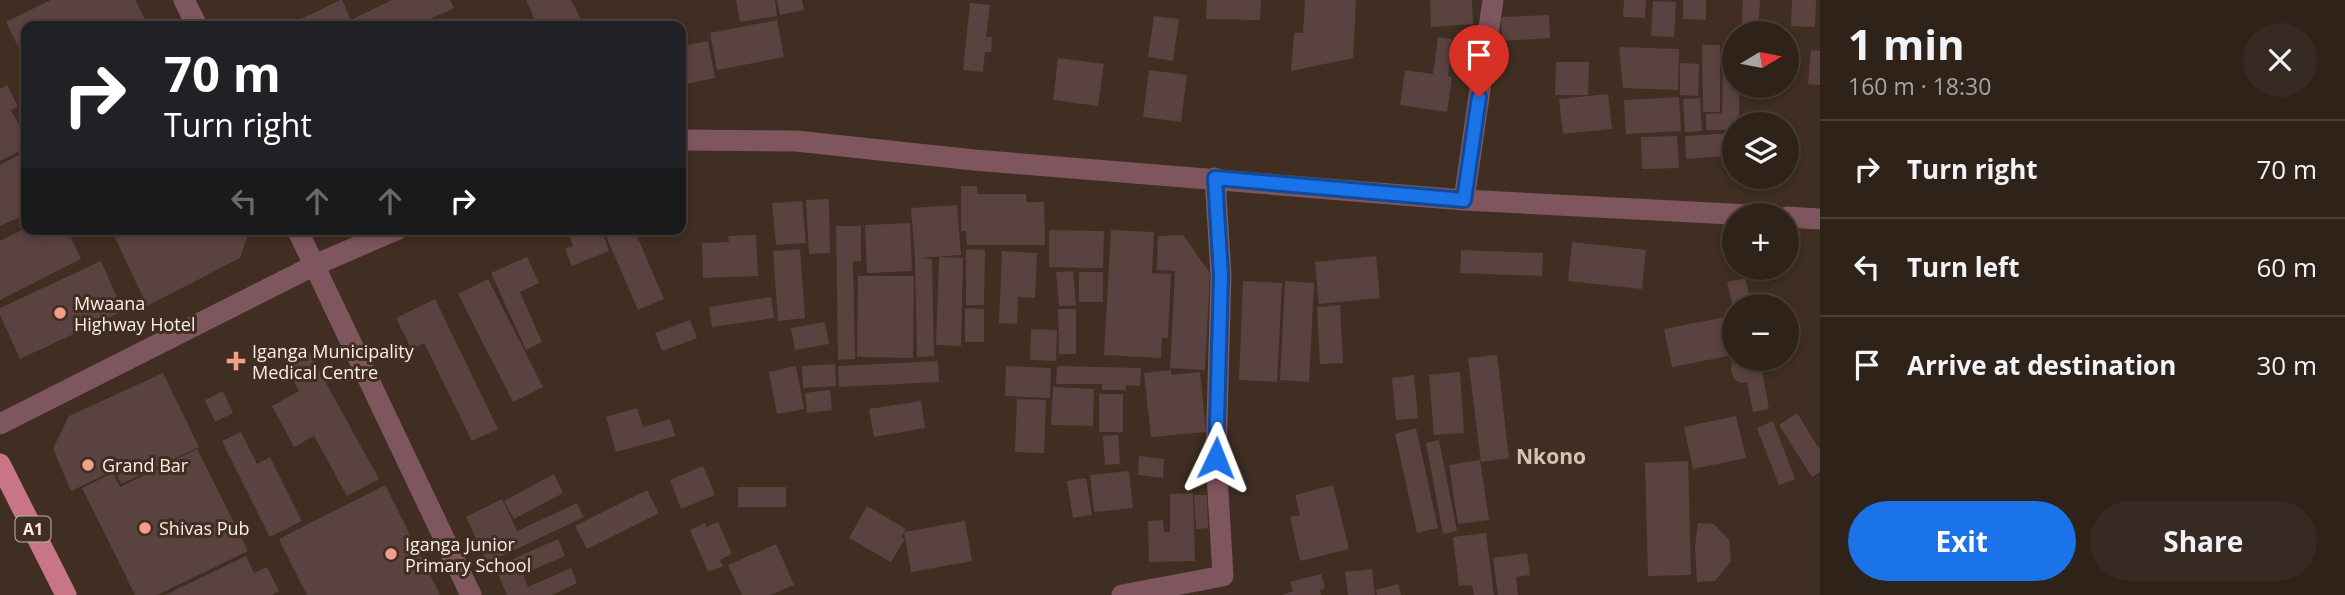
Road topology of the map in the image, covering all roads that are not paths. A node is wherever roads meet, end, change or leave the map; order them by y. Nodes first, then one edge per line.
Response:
1 (184, 0) edge
2 (1493, 0) edge
3 (194, 21) edge
4 (686, 140) edge
5 (1215, 178) junction
6 (1464, 200) junction
7 (1722, 214) edge
8 (1799, 218) edge
9 (1820, 219) edge
10 (301, 235) edge
11 (384, 235) edge
12 (315, 265) junction
13 (2, 419) edge
14 (0, 464) edge
15 (66, 595) edge
16 (471, 595) edge
17 (1122, 595) edge

1 - 3 street
2 - 6 street
4 - 5 street
5 - 6 street
5 - 17 street
6 - 7 street
8 - 9 street
10 - 12 street
11 - 12 street
12 - 13 street
12 - 16 street
14 - 15 main road, A1

